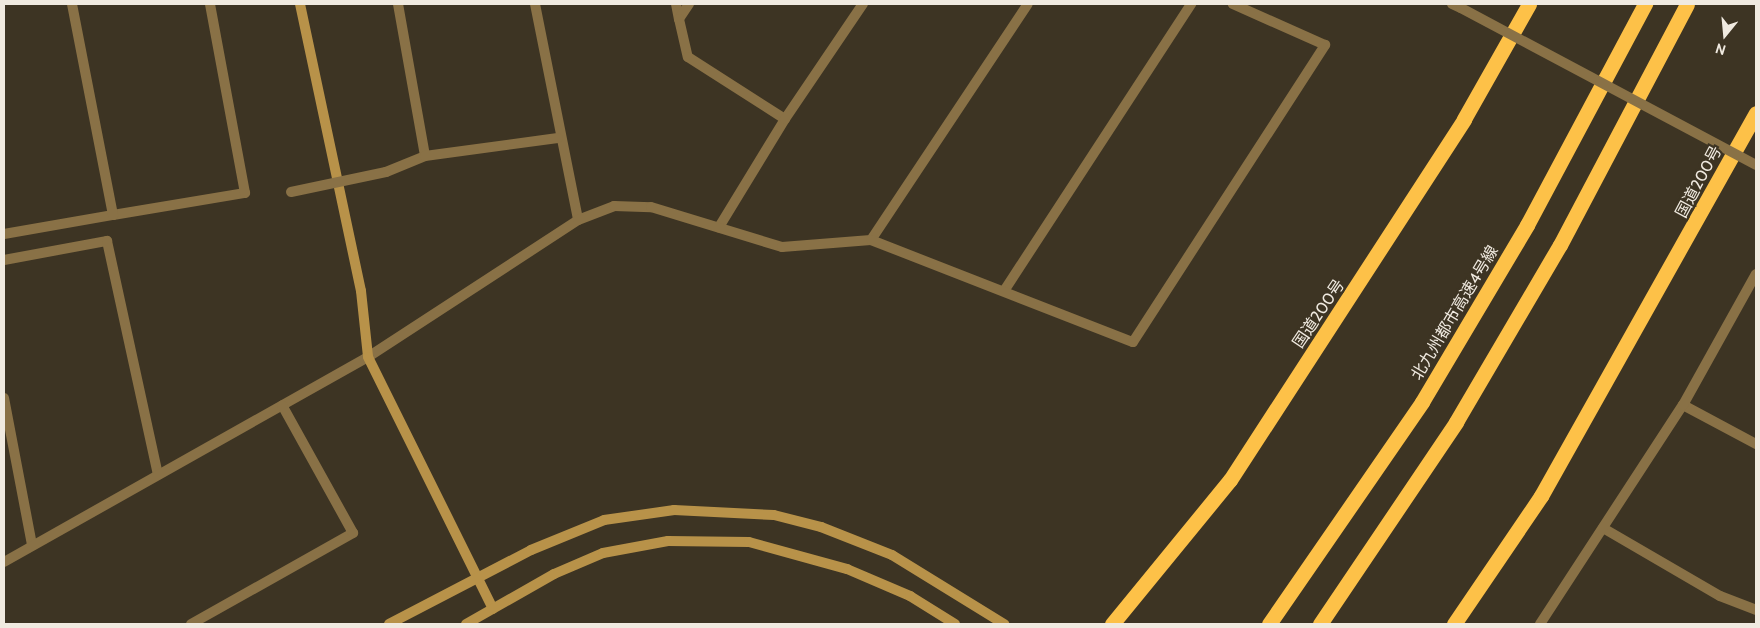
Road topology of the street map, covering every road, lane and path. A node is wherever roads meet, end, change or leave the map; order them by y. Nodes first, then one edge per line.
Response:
1 (72, 4) edge
2 (210, 4) edge
3 (300, 4) edge
4 (398, 4) edge
5 (535, 4) edge
6 (676, 4) edge
7 (689, 4) edge
8 (863, 4) edge
9 (1028, 4) edge
10 (1191, 4) edge
11 (1232, 4) edge
12 (1529, 4) edge
13 (1645, 4) edge
14 (1688, 4) edge
15 (1456, 6) edge
16 (679, 20) junction
17 (1756, 113) edge
18 (785, 119) junction
19 (558, 138) junction
20 (425, 156) junction
21 (1756, 165) edge
22 (291, 192) dead end
23 (113, 215) junction
24 (578, 220) junction
25 (719, 227) junction
26 (4, 234) edge
27 (871, 240) junction
28 (4, 260) edge
29 (1756, 274) edge
30 (1004, 291) junction
31 (368, 357) junction
32 (4, 398) edge
33 (282, 405) junction
34 (1683, 405) junction
35 (1756, 444) edge
36 (158, 474) junction
37 (1603, 528) junction
38 (32, 545) junction
39 (4, 562) edge
40 (477, 577) junction
41 (493, 608) junction
42 (1756, 610) edge
43 (191, 624) edge
44 (389, 624) edge
45 (466, 624) edge
46 (954, 624) edge
47 (1004, 624) edge
48 (1112, 624) edge
49 (1269, 624) edge
50 (1320, 624) edge
51 (1454, 624) edge
52 (1540, 624) edge

1 - 23 street
2 - 23 street
3 - 31 street
4 - 20 street
5 - 19 street
6 - 16 street
7 - 16 street
8 - 18 street
9 - 27 street
10 - 30 street
11 - 30 street
12 - 48 highway, 国道200号
13 - 49 highway, 北九州都市高速4号線
14 - 50 highway
15 - 21 street, bridge
16 - 18 street
17 - 51 highway, 国道200号
18 - 25 street
19 - 20 street
19 - 24 street
20 - 22 street, bridge
23 - 26 street
24 - 25 street
24 - 31 street
25 - 27 street
27 - 30 street
28 - 36 street
29 - 34 street
31 - 33 street
31 - 40 street
32 - 38 street
33 - 36 street
33 - 43 street
34 - 35 street
34 - 37 street
36 - 38 street
37 - 42 street
37 - 52 street
38 - 39 street
40 - 41 street
40 - 44 street
40 - 47 street
41 - 45 street
41 - 46 street

